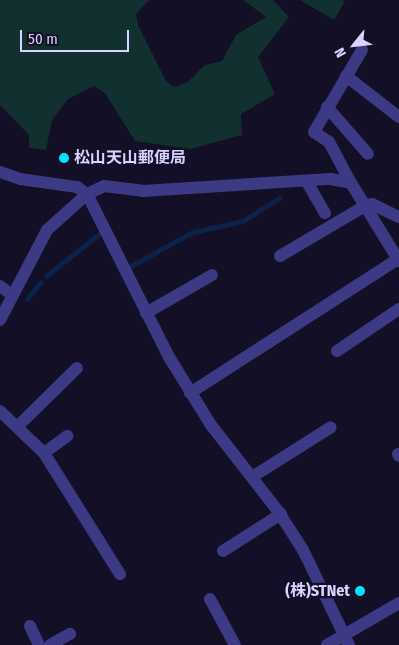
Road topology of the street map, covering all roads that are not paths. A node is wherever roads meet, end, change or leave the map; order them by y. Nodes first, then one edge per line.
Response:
1 (362, 50) dead end
2 (346, 76) junction
3 (327, 107) junction
4 (399, 117) edge
5 (368, 154) dead end
6 (0, 172) edge
7 (307, 182) junction
8 (351, 183) junction
9 (87, 194) junction
10 (365, 206) junction
11 (325, 213) dead end
12 (399, 217) edge
13 (280, 256) dead end
14 (398, 260) edge
15 (212, 275) dead end
16 (0, 286) edge
17 (12, 295) junction
18 (399, 309) edge
19 (146, 313) junction
20 (0, 320) edge
21 (337, 351) dead end
22 (77, 368) dead end
23 (190, 393) junction
24 (0, 411) edge
25 (17, 427) junction
26 (331, 427) dead end
27 (66, 436) dead end
28 (44, 453) junction
29 (252, 477) junction
30 (281, 514) junction
31 (223, 552) dead end
32 (120, 574) dead end
33 (210, 599) dead end
34 (399, 603) edge
35 (30, 626) dead end
36 (70, 634) dead end
37 (347, 640) edge
38 (39, 645) edge
39 (50, 645) edge
40 (235, 645) edge
41 (327, 645) edge

1 - 2 street
2 - 3 street
2 - 4 street
3 - 5 street
3 - 8 street
6 - 9 street
7 - 8 street
7 - 9 street
7 - 11 street
8 - 10 street
9 - 17 street
9 - 19 street
10 - 12 street
10 - 13 street
10 - 14 street
14 - 23 street
15 - 19 street
16 - 17 street
17 - 20 street
18 - 21 street
19 - 23 street
22 - 25 street
23 - 29 street
24 - 25 street
25 - 28 street
26 - 29 street
27 - 28 street
28 - 32 street
29 - 30 street
30 - 31 street
30 - 37 street
33 - 40 street
34 - 37 street
35 - 38 street
36 - 39 street
37 - 41 street

